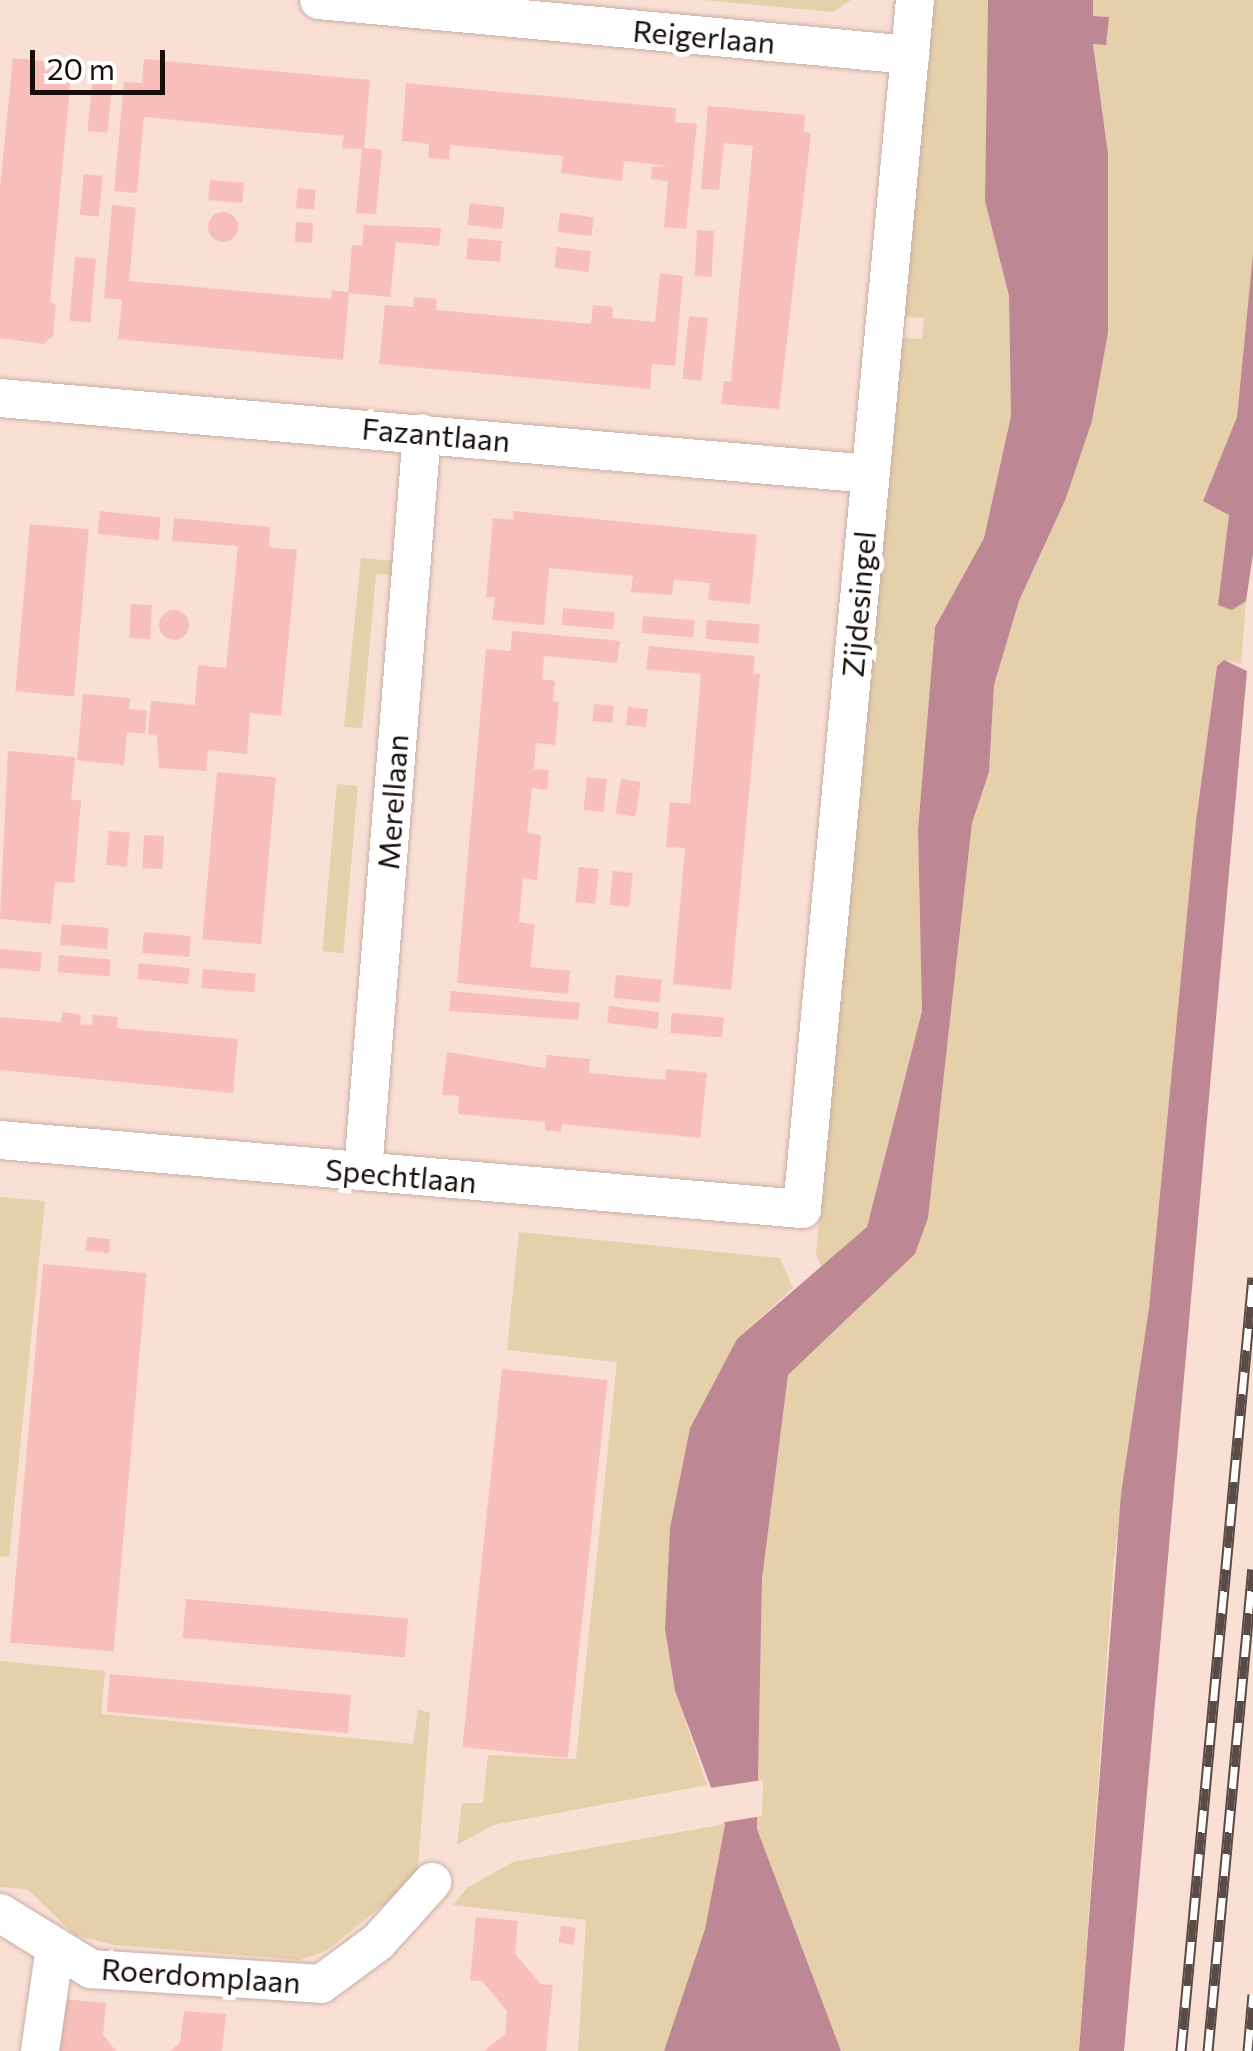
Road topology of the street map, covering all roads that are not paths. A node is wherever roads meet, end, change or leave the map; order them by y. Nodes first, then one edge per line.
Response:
1 (320, 0) edge
2 (915, 0) edge
3 (910, 55) junction
4 (0, 398) edge
5 (422, 433) junction
6 (871, 474) junction
7 (0, 1140) edge
8 (364, 1171) junction
9 (802, 1209) joint
10 (432, 1882) dead end
11 (0, 1913) edge
12 (55, 1947) junction
13 (40, 2051) edge

1 - 3 street, Reigerlaan
2 - 3 street, Zijdesingel
3 - 6 street, Zijdesingel
4 - 5 street, Fazantlaan
5 - 6 street, Fazantlaan
5 - 8 street, Merellaan
6 - 9 street, Zijdesingel
7 - 8 street, Spechtlaan
8 - 9 street, Spechtlaan
10 - 12 street, Roerdomplaan
11 - 12 street, Roerdomplaan
12 - 13 street

